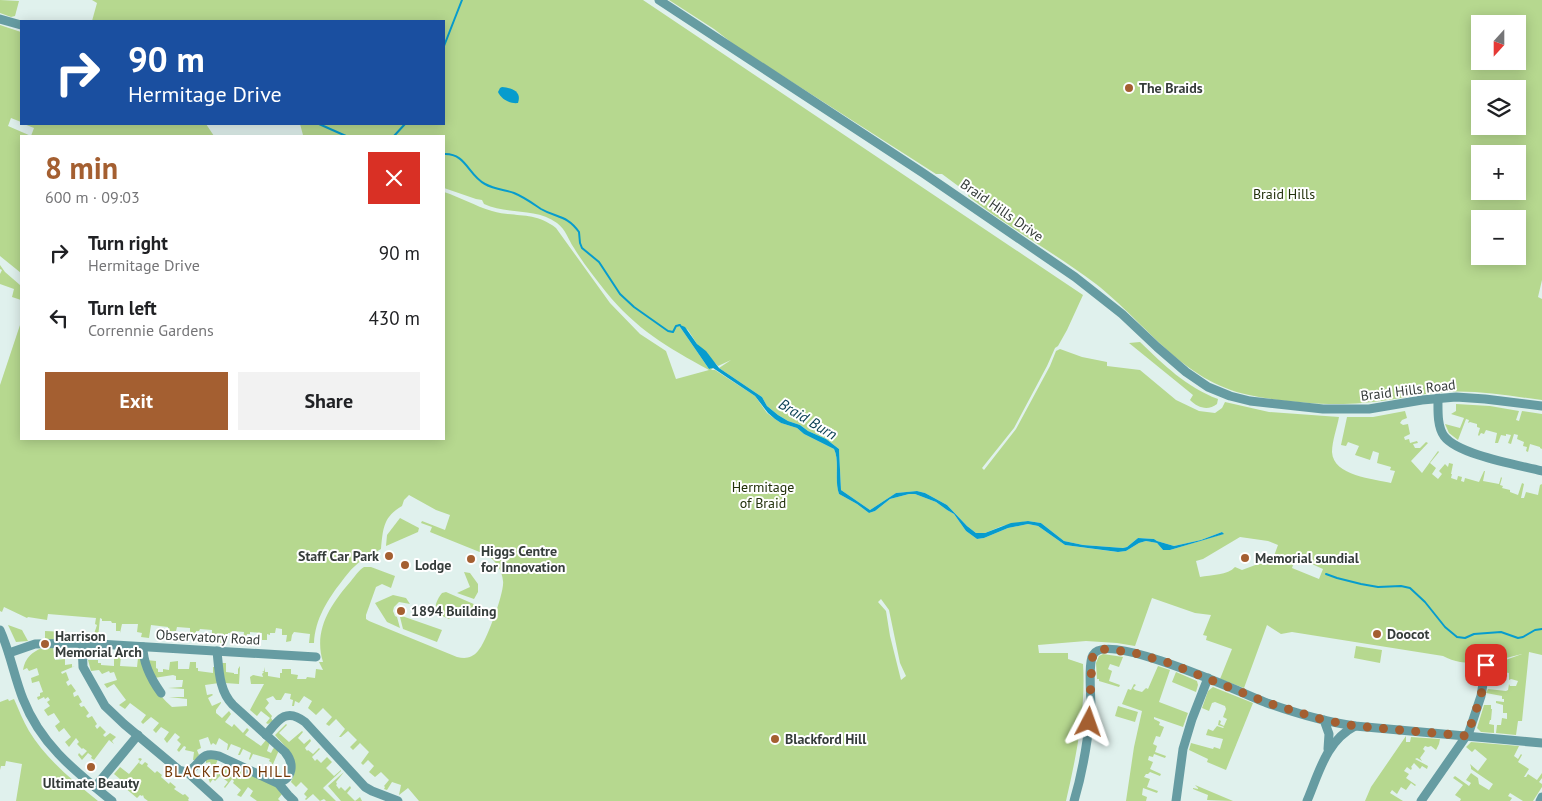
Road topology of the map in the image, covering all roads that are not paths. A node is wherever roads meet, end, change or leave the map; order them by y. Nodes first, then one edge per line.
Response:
1 (659, 0) edge
2 (0, 19) edge
3 (20, 26) edge
4 (1438, 398) junction
5 (1542, 406) edge
6 (1337, 410) joint
7 (1542, 470) edge
8 (0, 630) edge
9 (82, 643) junction
10 (142, 647) junction
11 (217, 651) junction
12 (9, 653) junction
13 (316, 657) dead end
14 (1486, 665) dead end
15 (1208, 678) junction
16 (161, 693) dead end
17 (1324, 720) junction
18 (1355, 726) junction
19 (266, 734) junction
20 (138, 735) junction
21 (1467, 736) junction
22 (1542, 743) edge
23 (1328, 750) junction
24 (187, 772) junction
25 (278, 783) junction
26 (95, 787) junction
27 (1542, 797) edge
28 (112, 801) edge
29 (219, 801) edge
30 (294, 801) edge
31 (398, 801) edge
32 (1074, 801) edge
33 (1176, 801) edge
34 (1307, 801) edge
35 (1422, 801) edge
36 (1540, 801) edge

1 - 6 street, Braid Hills Drive
2 - 3 street
4 - 5 street, Braid Hills Road
4 - 6 street, Braid Hills Road
4 - 7 street
8 - 12 street
9 - 10 street, Observatory Road
9 - 12 street, Observatory Road
9 - 20 street
10 - 11 street, Observatory Road
10 - 16 street
11 - 13 street, Observatory Road
11 - 19 street
12 - 26 street
14 - 21 street
15 - 17 street
15 - 32 street
15 - 33 street
17 - 18 street
17 - 23 street
18 - 21 street
18 - 23 street
19 - 25 street
19 - 31 street
20 - 24 street
20 - 26 street
21 - 22 street
21 - 35 street
23 - 34 street
24 - 25 street
24 - 29 street
25 - 30 street
26 - 28 street
27 - 36 street

